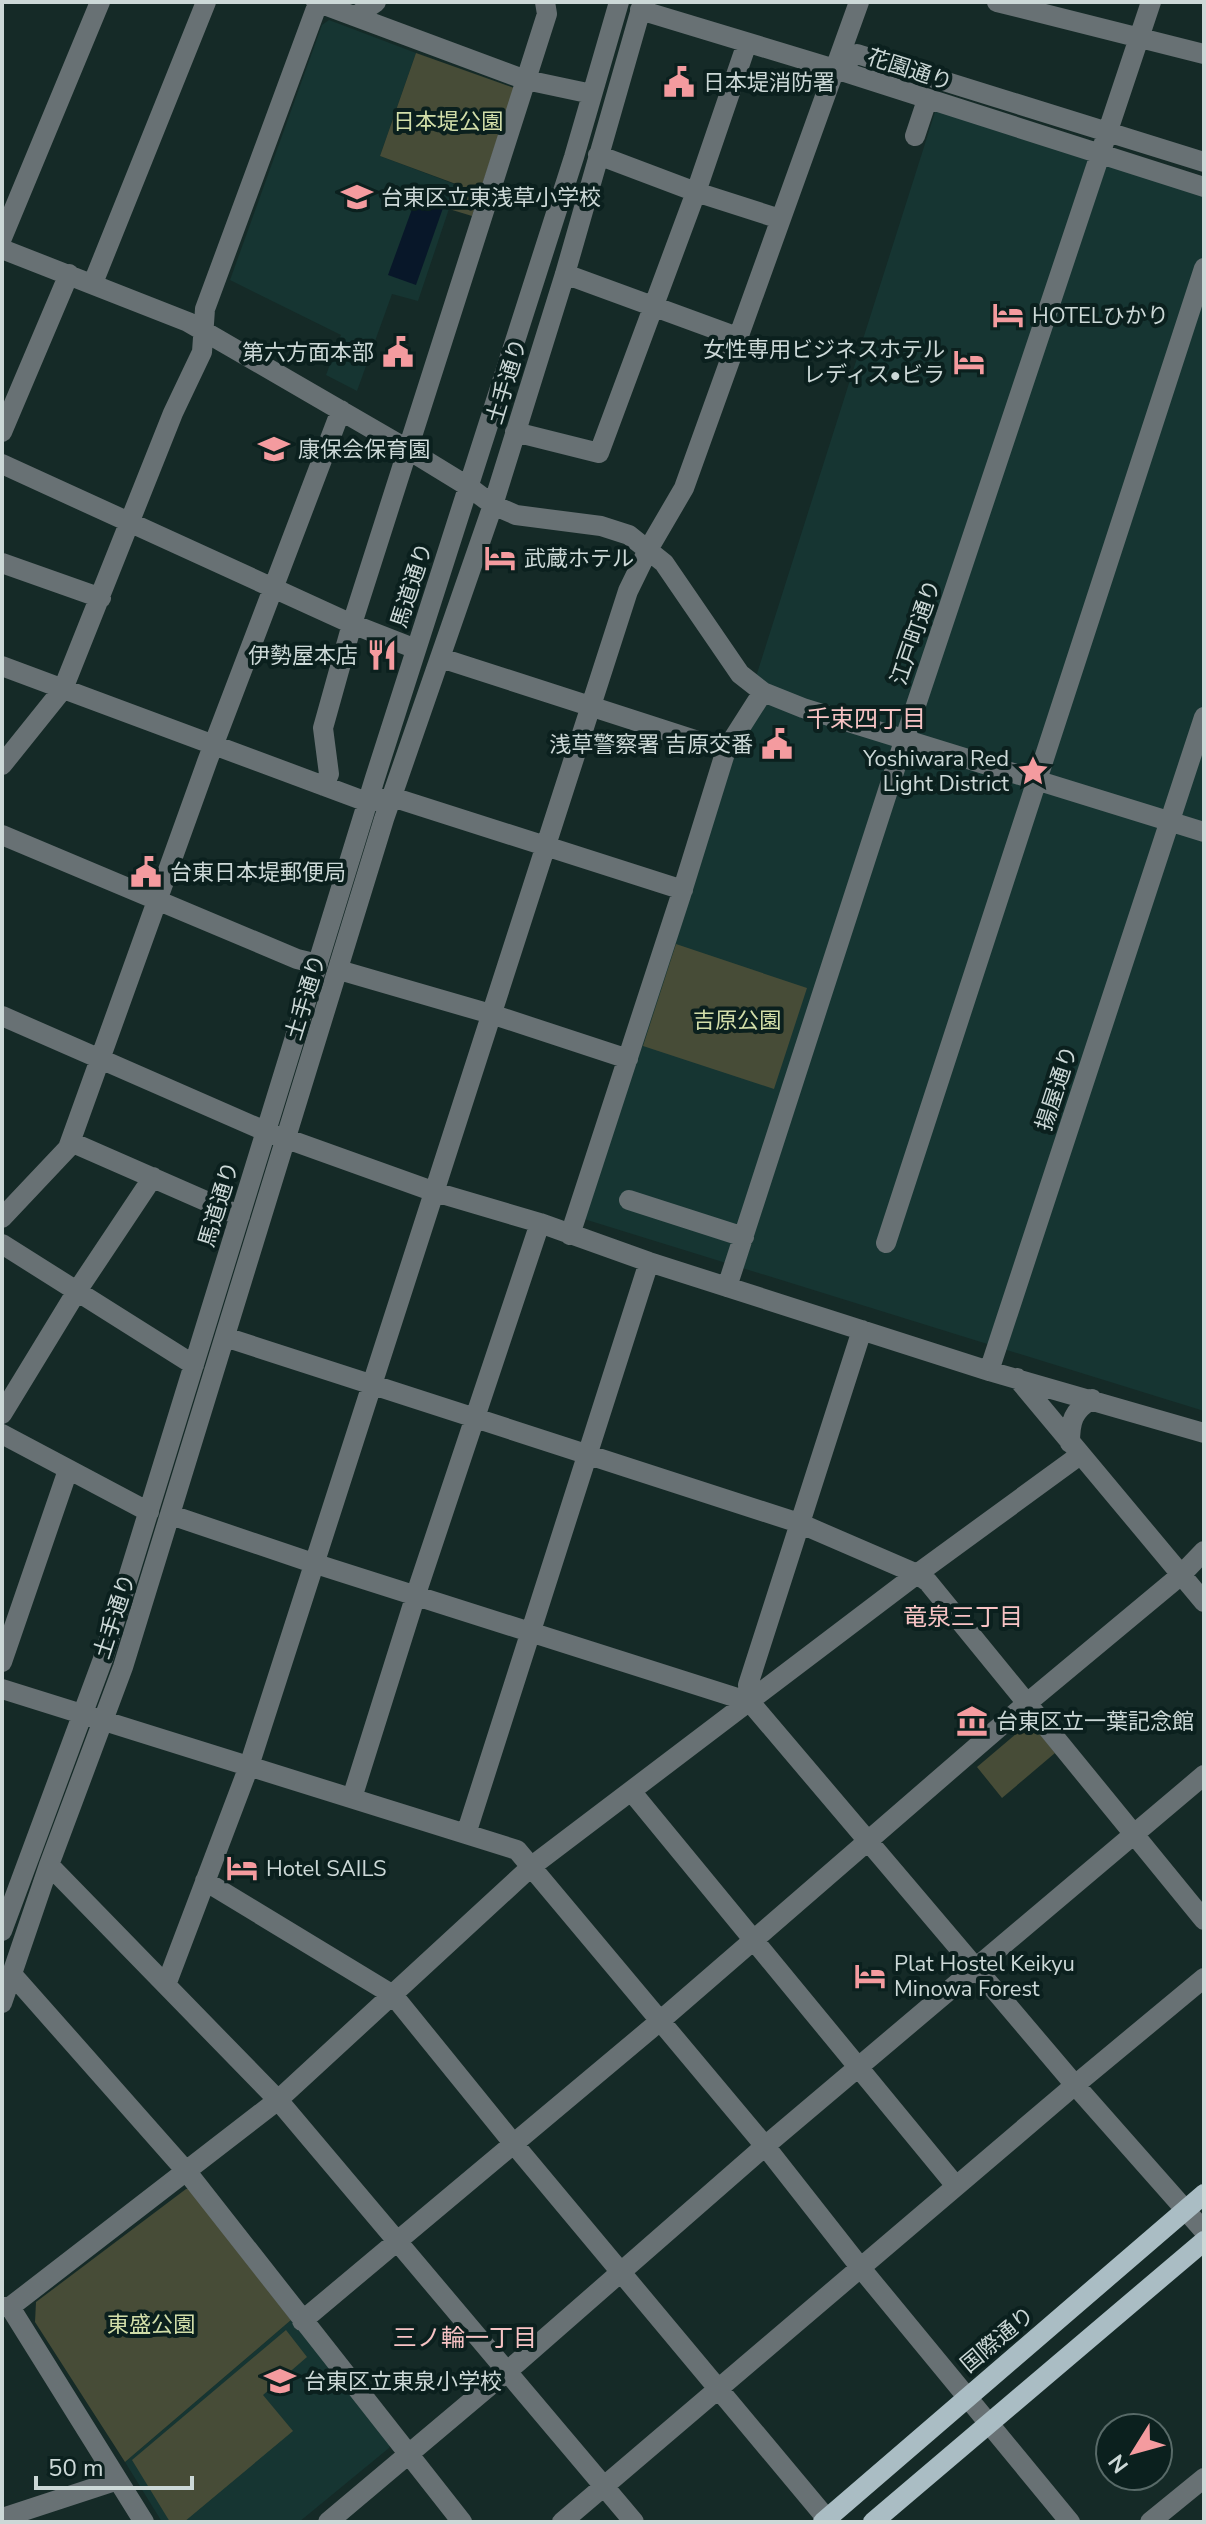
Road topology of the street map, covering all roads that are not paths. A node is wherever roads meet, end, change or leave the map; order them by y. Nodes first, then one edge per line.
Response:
1 (100, 2) edge
2 (206, 2) edge
3 (317, 2) edge
4 (376, 2) edge
5 (545, 2) edge
6 (619, 2) edge
7 (859, 2) edge
8 (997, 2) edge
9 (1151, 2) edge
10 (642, 6) edge
11 (356, 16) junction
12 (1139, 36) junction
13 (747, 43) junction
14 (1204, 54) edge
15 (835, 69) junction
16 (526, 80) junction
17 (940, 81) junction
18 (592, 94) junction
19 (930, 101) junction
20 (1107, 132) junction
21 (915, 136) dead end
22 (598, 155) junction
23 (1100, 155) junction
24 (1204, 162) edge
25 (1204, 187) edge
26 (696, 192) junction
27 (780, 219) junction
28 (2, 238) edge
29 (2, 249) edge
30 (1204, 268) edge
31 (69, 274) junction
32 (565, 274) junction
33 (93, 283) junction
34 (653, 306) junction
35 (202, 330) junction
36 (737, 337) junction
37 (341, 410) junction
38 (2, 432) edge
39 (515, 432) junction
40 (407, 449) junction
41 (2, 464) edge
42 (469, 487) junction
43 (493, 505) junction
44 (130, 523) junction
45 (649, 548) junction
46 (2, 563) edge
47 (274, 588) junction
48 (101, 598) junction
49 (352, 624) junction
50 (416, 649) junction
51 (441, 658) junction
52 (2, 666) edge
53 (63, 689) junction
54 (763, 692) junction
55 (590, 706) junction
56 (1204, 717) edge
57 (905, 738) junction
58 (213, 745) junction
59 (726, 750) junction
60 (2, 765) edge
61 (1038, 781) junction
62 (324, 786) junction
63 (392, 797) junction
64 (367, 802) junction
65 (1170, 821) junction
66 (1204, 832) edge
67 (2, 835) edge
68 (545, 847) junction
69 (683, 890) junction
70 (157, 902) junction
71 (318, 964) junction
72 (339, 970) junction
73 (491, 1014) junction
74 (2, 1016) edge
75 (628, 1059) junction
76 (101, 1060) junction
77 (265, 1131) junction
78 (287, 1139) junction
79 (71, 1142) junction
80 (153, 1177) junction
81 (435, 1192) junction
82 (629, 1200) dead end
83 (240, 1216) junction
84 (2, 1218) edge
85 (540, 1223) junction
86 (570, 1235) junction
87 (744, 1237) junction
88 (886, 1243) dead end
89 (2, 1244) edge
90 (649, 1262) junction
91 (727, 1287) junction
92 (77, 1291) junction
93 (862, 1330) junction
94 (225, 1337) junction
95 (194, 1365) junction
96 (989, 1371) junction
97 (1017, 1378) junction
98 (372, 1384) junction
99 (1092, 1399) junction
100 (2, 1414) edge
101 (476, 1417) junction
102 (1204, 1433) edge
103 (2, 1434) edge
104 (1075, 1449) junction
105 (587, 1455) junction
106 (68, 1470) junction
107 (149, 1512) junction
108 (171, 1515) junction
109 (799, 1523) junction
110 (1204, 1551) edge
111 (313, 1563) junction
112 (917, 1574) junction
113 (1181, 1575) junction
114 (416, 1596) junction
115 (1204, 1602) edge
116 (532, 1631) junction
117 (2, 1662) edge
118 (2, 1689) edge
119 (750, 1702) junction
120 (1026, 1704) junction
121 (81, 1714) junction
122 (103, 1721) junction
123 (249, 1766) junction
124 (1204, 1775) edge
125 (631, 1791) junction
126 (352, 1798) junction
127 (466, 1834) junction
128 (1134, 1834) junction
129 (867, 1841) junction
130 (49, 1865) junction
131 (532, 1866) junction
132 (205, 1881) junction
133 (1204, 1920) edge
134 (2, 1931) edge
135 (752, 1939) junction
136 (977, 1969) junction
137 (11, 1973) junction
138 (1204, 1978) edge
139 (166, 1985) junction
140 (393, 1995) junction
141 (2, 2003) edge
142 (660, 2021) junction
143 (858, 2068) junction
144 (1075, 2085) junction
145 (278, 2100) junction
146 (513, 2143) junction
147 (765, 2146) junction
148 (187, 2172) junction
149 (956, 2186) junction
150 (1204, 2194) edge
151 (1185, 2211) junction
152 (1204, 2231) edge
153 (397, 2241) junction
154 (1204, 2241) edge
155 (860, 2267) junction
156 (621, 2272) junction
157 (6, 2307) edge
158 (302, 2321) junction
159 (507, 2372) junction
160 (718, 2389) junction
161 (967, 2396) junction
162 (988, 2422) junction
163 (407, 2455) junction
164 (1204, 2478) edge
165 (118, 2480) junction
166 (604, 2486) junction
167 (2, 2518) edge
168 (825, 2520) edge
169 (144, 2522) edge
170 (328, 2522) edge
171 (462, 2522) edge
172 (562, 2522) edge
173 (634, 2522) edge
174 (873, 2522) edge
175 (1070, 2522) edge
176 (1150, 2522) edge

1 - 28 street
2 - 33 street
3 - 11 street
3 - 35 street
4 - 11 street
5 - 16 street
6 - 18 street, 土手通り
7 - 15 street
8 - 12 street
9 - 12 street, 江戸町通り
10 - 13 street
10 - 22 street, 土手通り
11 - 16 street
12 - 14 street
12 - 20 street, 江戸町通り
13 - 15 street
13 - 26 street
15 - 17 street, 花園通り
15 - 19 street, 花園通り
15 - 27 street
16 - 18 street
16 - 40 street
17 - 19 street
17 - 20 street, 花園通り
18 - 42 street, 土手通り
19 - 21 street
19 - 23 street, 花園通り
20 - 23 street, 江戸町通り
20 - 24 street, 花園通り
22 - 26 street
22 - 32 street, 土手通り
23 - 25 street, 花園通り
23 - 57 street, 江戸町通り
26 - 27 street
26 - 34 street
27 - 36 street
29 - 31 street
30 - 61 street
31 - 33 street
31 - 38 street
32 - 34 street
32 - 39 street, 土手通り
33 - 35 street
34 - 36 street
34 - 39 street
35 - 37 street
35 - 44 street
36 - 45 street
37 - 40 street
37 - 47 street
39 - 43 street, 土手通り
40 - 42 street
40 - 49 street
41 - 44 street
42 - 43 street
42 - 50 street, 馬道通り
43 - 45 street
43 - 51 street, 土手通り
44 - 47 street
44 - 48 street
45 - 54 street
45 - 55 street
46 - 48 street
47 - 49 street
47 - 58 street
48 - 53 street
49 - 50 street
49 - 62 street
50 - 64 street, 馬道通り
51 - 55 street
51 - 63 street, 土手通り
52 - 53 street
53 - 58 street
53 - 60 street
54 - 57 street
54 - 59 street
55 - 59 street
55 - 68 street
56 - 65 street, 揚屋通り
57 - 61 street
57 - 87 street, 江戸町通り
58 - 62 street
58 - 70 street
59 - 69 street
61 - 65 street
61 - 88 street
62 - 64 street
63 - 64 street
63 - 68 street
63 - 72 street, 土手通り
64 - 71 street, 馬道通り
65 - 66 street
65 - 96 street, 揚屋通り
67 - 70 street
68 - 69 street
68 - 73 street
69 - 75 street
70 - 71 street
70 - 76 street
71 - 77 street, 馬道通り
72 - 73 street
72 - 78 street, 土手通り
73 - 75 street
73 - 81 street
74 - 76 street
75 - 86 street
76 - 77 street
76 - 79 street
77 - 78 street
77 - 83 street, 馬道通り
78 - 81 street
78 - 94 street, 土手通り
79 - 80 street
79 - 84 street
80 - 83 street
80 - 92 street
81 - 85 street
81 - 98 street
82 - 87 street
83 - 95 street, 馬道通り
85 - 86 street
85 - 101 street
86 - 90 street
87 - 91 street, 江戸町通り
89 - 92 street
90 - 91 street
90 - 105 street
91 - 93 street
92 - 95 street
92 - 100 street
93 - 96 street
93 - 109 street
94 - 98 street
94 - 108 street, 土手通り
95 - 107 street, 馬道通り
96 - 97 street
97 - 99 street
97 - 104 street
98 - 101 street
98 - 111 street
99 - 102 street
99 - 104 street
101 - 105 street
101 - 114 street
103 - 106 street
104 - 112 street
104 - 113 street
105 - 109 street
105 - 116 street
106 - 107 street
106 - 117 street
107 - 121 street, 馬道通り
108 - 111 street
108 - 122 street, 土手通り
109 - 112 street
109 - 119 street
110 - 113 street
111 - 114 street
111 - 123 street
112 - 119 street
112 - 120 street
113 - 115 street
113 - 120 street
114 - 116 street
114 - 126 street
116 - 119 street
116 - 127 street
118 - 121 street
119 - 125 street
119 - 129 street
120 - 128 street
120 - 129 street
121 - 122 street
121 - 134 street, 馬道通り
122 - 123 street
122 - 130 street, 土手通り
123 - 126 street
123 - 132 street
124 - 128 street
125 - 131 street
125 - 135 street
126 - 127 street
127 - 131 street
128 - 133 street
128 - 136 street
129 - 135 street
129 - 136 street
130 - 137 street, 土手通り
130 - 139 street
131 - 140 street
131 - 142 street
132 - 139 street
132 - 140 street
135 - 142 street
135 - 143 street
136 - 143 street
136 - 144 street
137 - 141 street, 土手通り
137 - 148 street
138 - 144 street
139 - 145 street
140 - 145 street
140 - 146 street
142 - 146 street
142 - 147 street
143 - 147 street
143 - 149 street
144 - 149 street
144 - 151 street
145 - 148 street
145 - 153 street
146 - 153 street
146 - 156 street
147 - 155 street
147 - 156 street
148 - 157 street
148 - 158 street
149 - 155 street
150 - 151 main road, 国際通り
151 - 152 street
151 - 161 main road, 国際通り
153 - 158 street
153 - 159 street
154 - 162 main road
155 - 160 street
155 - 161 street
156 - 159 street
156 - 160 street
157 - 165 street
158 - 163 street
159 - 163 street
159 - 166 street
160 - 166 street
160 - 168 street
161 - 162 street
161 - 168 main road, 国際通り
162 - 174 main road
162 - 175 street
163 - 170 street
163 - 171 street
164 - 176 street
165 - 167 street
165 - 169 street
166 - 172 street
166 - 173 street

